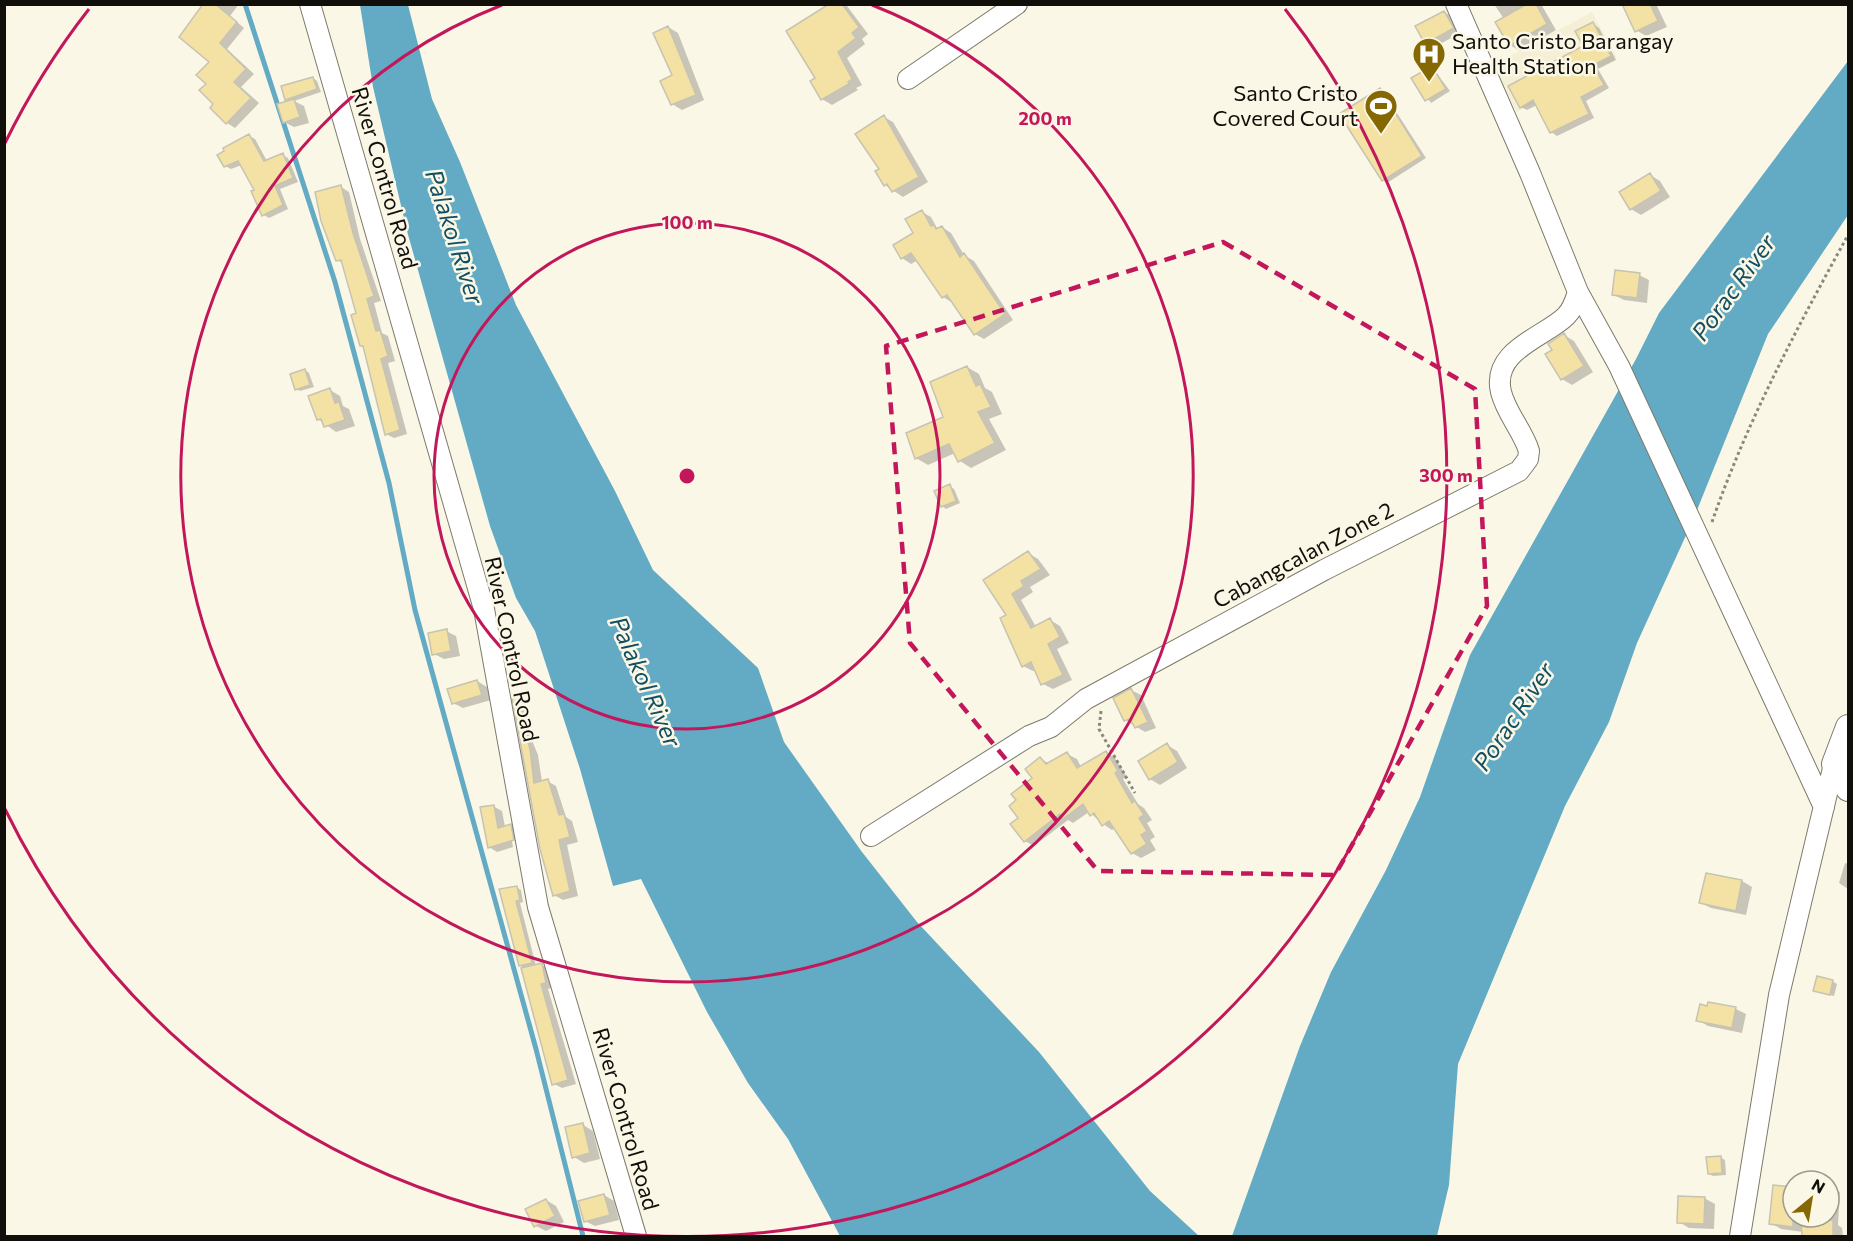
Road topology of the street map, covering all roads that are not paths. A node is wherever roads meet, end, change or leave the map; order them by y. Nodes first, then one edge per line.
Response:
1 (310, 4) edge
2 (1017, 4) edge
3 (1456, 4) edge
4 (908, 79) dead end
5 (1578, 292) junction
6 (1848, 727) edge
7 (1834, 764) junction
8 (1848, 789) edge
9 (1824, 807) junction
10 (871, 836) dead end
11 (636, 1236) edge
12 (1740, 1236) edge

1 - 11 street, River Control Road
2 - 4 street
3 - 5 street
5 - 9 street
5 - 10 street, Cabangcalan Zone 2
6 - 7 street
7 - 8 street
7 - 9 street
9 - 12 street

